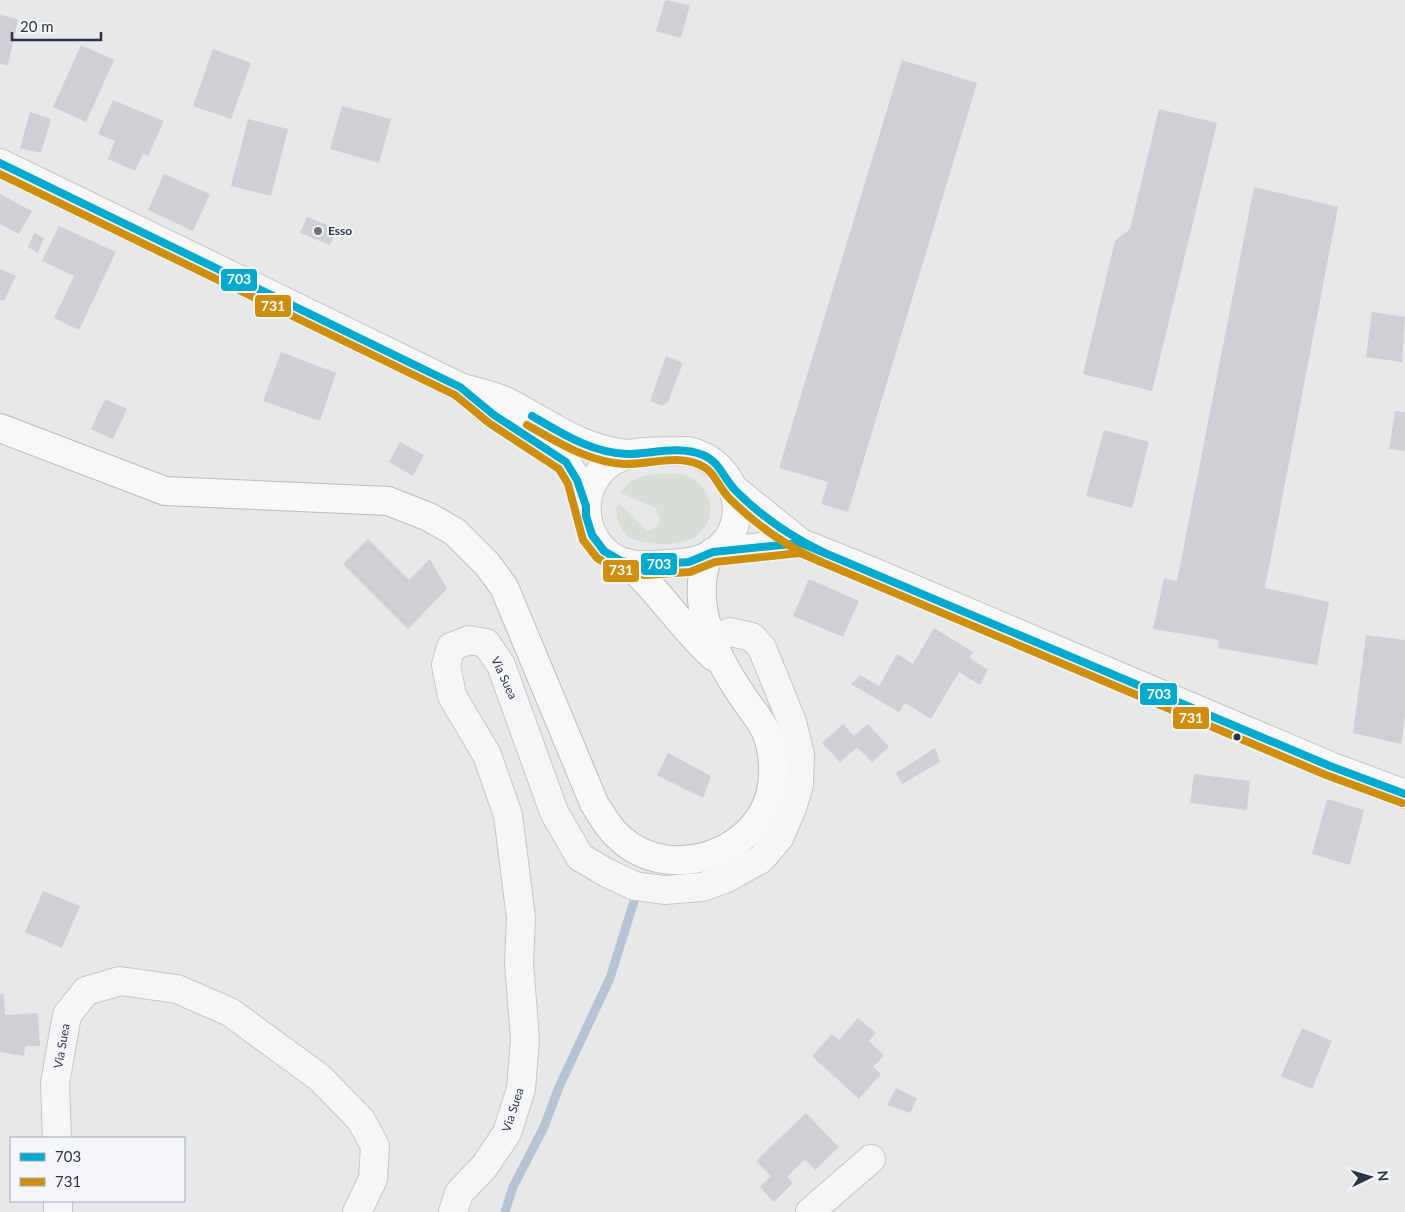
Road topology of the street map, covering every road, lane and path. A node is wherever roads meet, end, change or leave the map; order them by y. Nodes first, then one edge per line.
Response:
1 (0, 163) edge
2 (460, 387) junction
3 (0, 428) edge
4 (629, 454) junction
5 (734, 489) junction
6 (586, 506) junction
7 (801, 543) junction
8 (710, 554) junction
9 (628, 563) junction
10 (711, 638) junction
11 (721, 663) junction
12 (1405, 794) edge
13 (57, 1137) edge
14 (871, 1159) dead end
15 (357, 1212) edge
16 (453, 1212) edge
17 (810, 1212) edge

1 - 2 main road
2 - 4 main road
2 - 6 main road
3 - 11 main road
4 - 5 main road
4 - 6 main road
5 - 7 main road
5 - 8 main road
6 - 9 main road
7 - 8 main road
7 - 12 main road
8 - 9 main road
8 - 10 main road
9 - 11 main road
10 - 11 main road
10 - 16 street, Via Suea
13 - 15 street, Via Suea
14 - 17 street

